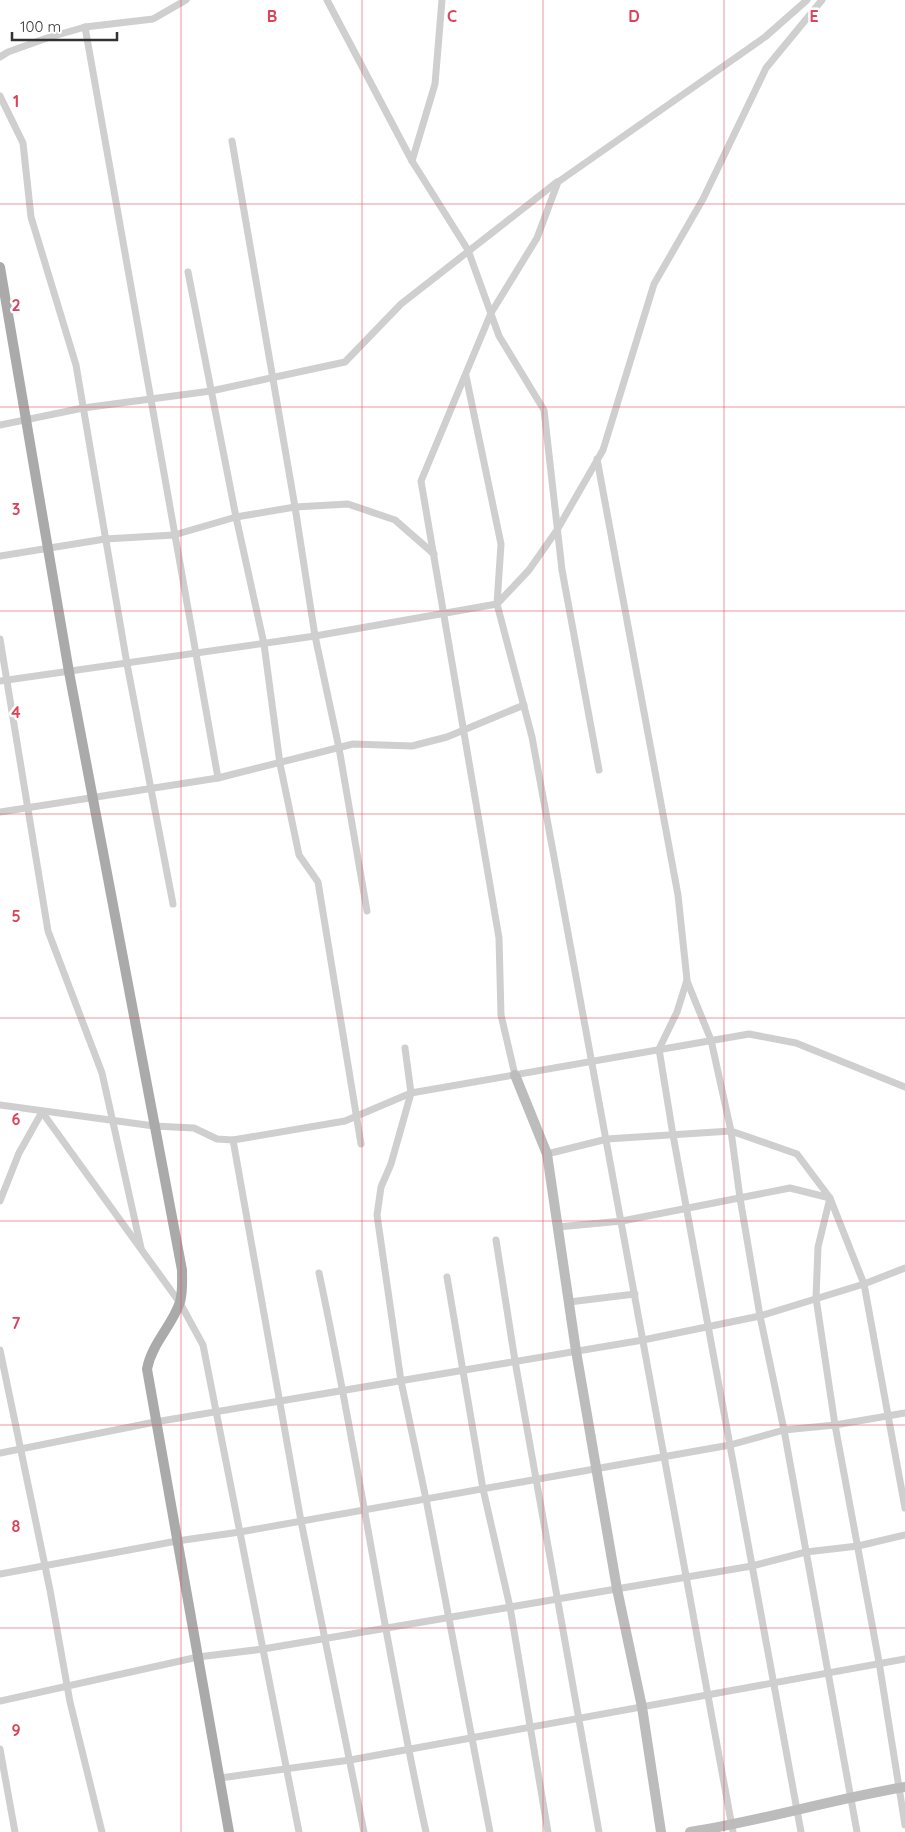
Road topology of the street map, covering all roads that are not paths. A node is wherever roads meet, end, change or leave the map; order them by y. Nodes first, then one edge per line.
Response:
1 (186, 0) edge
2 (327, 0) edge
3 (442, 0) edge
4 (806, 0) edge
5 (822, 0) edge
6 (85, 27) junction
7 (0, 58) edge
8 (0, 96) edge
9 (232, 141) dead end
10 (412, 161) junction
11 (558, 182) junction
12 (468, 250) junction
13 (0, 267) edge
14 (188, 272) dead end
15 (491, 313) junction
16 (466, 376) junction
17 (273, 377) junction
18 (211, 390) junction
19 (150, 399) junction
20 (83, 408) junction
21 (25, 420) junction
22 (0, 425) edge
23 (597, 459) junction
24 (295, 507) junction
25 (236, 517) junction
26 (557, 530) junction
27 (174, 535) junction
28 (105, 539) junction
29 (47, 547) junction
30 (434, 554) junction
31 (0, 556) edge
32 (497, 604) junction
33 (444, 614) junction
34 (315, 636) junction
35 (0, 639) edge
36 (264, 644) junction
37 (195, 654) junction
38 (127, 664) junction
39 (69, 672) junction
40 (4, 680) edge
41 (524, 705) junction
42 (464, 730) junction
43 (339, 748) junction
44 (280, 764) junction
45 (599, 770) dead end
46 (218, 778) junction
47 (150, 787) junction
48 (92, 796) junction
49 (28, 807) junction
50 (0, 812) edge
51 (173, 904) dead end
52 (367, 912) dead end
53 (687, 980) junction
54 (711, 1040) junction
55 (405, 1048) dead end
56 (659, 1049) junction
57 (593, 1061) junction
58 (515, 1075) junction
59 (905, 1088) edge
60 (411, 1093) junction
61 (0, 1105) edge
62 (42, 1112) junction
63 (357, 1116) junction
64 (115, 1121) junction
65 (154, 1126) junction
66 (731, 1132) junction
67 (673, 1135) junction
68 (607, 1139) junction
69 (233, 1140) junction
70 (361, 1144) dead end
71 (547, 1154) junction
72 (740, 1198) junction
73 (830, 1198) junction
74 (0, 1201) edge
75 (686, 1208) junction
76 (622, 1222) junction
77 (558, 1227) junction
78 (496, 1240) dead end
79 (142, 1250) junction
80 (904, 1269) edge
81 (319, 1273) dead end
82 (447, 1277) dead end
83 (864, 1284) junction
84 (635, 1294) junction
85 (816, 1298) junction
86 (569, 1302) junction
87 (180, 1303) junction
88 (760, 1316) junction
89 (708, 1326) junction
90 (643, 1340) junction
91 (0, 1350) edge
92 (576, 1351) junction
93 (515, 1361) junction
94 (463, 1370) junction
95 (401, 1381) junction
96 (344, 1390) junction
97 (281, 1401) junction
98 (216, 1412) junction
99 (905, 1413) edge
100 (888, 1416) junction
101 (155, 1422) junction
102 (835, 1425) junction
103 (784, 1430) junction
104 (730, 1445) junction
105 (20, 1449) junction
106 (0, 1453) edge
107 (665, 1457) junction
108 (596, 1469) junction
109 (536, 1479) junction
110 (482, 1489) junction
111 (426, 1499) junction
112 (905, 1508) edge
113 (364, 1510) junction
114 (301, 1521) junction
115 (240, 1532) junction
116 (905, 1535) edge
117 (177, 1541) junction
118 (858, 1546) junction
119 (806, 1552) junction
120 (45, 1566) junction
121 (752, 1566) junction
122 (0, 1574) edge
123 (687, 1578) junction
124 (616, 1589) junction
125 (558, 1599) junction
126 (510, 1607) junction
127 (449, 1618) junction
128 (386, 1628) junction
129 (324, 1639) junction
130 (263, 1649) junction
131 (198, 1657) junction
132 (905, 1659) edge
133 (879, 1662) junction
134 (828, 1672) junction
135 (774, 1684) junction
136 (67, 1687) junction
137 (708, 1695) junction
138 (0, 1701) edge
139 (642, 1707) junction
140 (579, 1718) junction
141 (529, 1727) junction
142 (473, 1738) junction
143 (0, 1749) edge
144 (408, 1749) junction
145 (350, 1760) junction
146 (286, 1768) junction
147 (220, 1778) junction
148 (901, 1788) edge
149 (851, 1797) junction
150 (796, 1810) junction
151 (905, 1825) edge
152 (733, 1829) edge
153 (15, 1832) edge
154 (102, 1832) edge
155 (229, 1832) edge
156 (299, 1832) edge
157 (364, 1832) edge
158 (426, 1832) edge
159 (490, 1832) edge
160 (548, 1832) edge
161 (599, 1832) edge
162 (661, 1832) edge
163 (690, 1832) edge
164 (801, 1832) edge
165 (857, 1832) edge

1 - 6 street
2 - 10 street
3 - 10 street
4 - 11 street
5 - 23 street
6 - 7 street
6 - 19 street
8 - 20 street
9 - 17 street
10 - 12 street
11 - 12 street
11 - 15 street
12 - 15 street
12 - 17 street
13 - 21 main road
14 - 18 street
15 - 16 street
15 - 26 street
16 - 30 street
16 - 32 street
17 - 18 street
17 - 24 street
18 - 19 street
18 - 25 street
19 - 20 street
19 - 27 street
20 - 21 street
20 - 28 street
21 - 22 street
21 - 29 main road
23 - 26 street
23 - 53 street
24 - 25 street
24 - 30 street
24 - 34 street
25 - 27 street
25 - 36 street
26 - 32 street
26 - 45 street
27 - 28 street
27 - 37 street
28 - 29 street
28 - 38 street
29 - 31 street
29 - 39 main road
30 - 33 street
32 - 33 street
32 - 41 street
33 - 34 street
33 - 42 street
34 - 36 street
34 - 43 street
35 - 40 street
36 - 37 street
36 - 44 street
37 - 38 street
37 - 46 street
38 - 39 street
38 - 47 street
39 - 40 street
39 - 48 main road
40 - 49 street
41 - 42 street
41 - 57 street
42 - 43 street
42 - 58 street
43 - 44 street
43 - 52 street
44 - 46 street
44 - 63 street
46 - 47 street
47 - 48 street
47 - 51 street
48 - 49 street
48 - 65 main road
49 - 50 street
49 - 64 street
53 - 54 street
53 - 56 street
54 - 56 street
54 - 59 street
54 - 66 street
55 - 60 street
56 - 57 street
56 - 67 street
57 - 58 street
57 - 68 street
58 - 60 street
58 - 71 street
60 - 63 street
60 - 95 street
61 - 62 street
62 - 64 street
62 - 74 street
62 - 79 street
63 - 69 street
63 - 70 street
64 - 65 street
64 - 79 street
65 - 69 street
65 - 87 main road
66 - 67 street
66 - 72 street
66 - 73 street
67 - 68 street
67 - 75 street
68 - 71 street
68 - 76 street
69 - 97 street
71 - 77 street
72 - 73 street
72 - 75 street
72 - 88 street
73 - 83 street
73 - 85 street
75 - 76 street
75 - 89 street
76 - 77 street
76 - 84 street
77 - 86 street
78 - 93 street
79 - 87 street
80 - 83 street
81 - 96 street
82 - 94 street
83 - 85 street
83 - 100 street
84 - 86 street
84 - 90 street
85 - 88 street
85 - 102 street
86 - 92 street
87 - 98 street
87 - 101 main road
88 - 89 street
88 - 103 street
89 - 90 street
89 - 104 street
90 - 92 street
90 - 107 street
91 - 105 street
92 - 93 street
92 - 108 street
93 - 94 street
93 - 109 street
94 - 95 street
94 - 110 street
95 - 96 street
95 - 111 street
96 - 97 street
96 - 113 street
97 - 98 street
97 - 114 street
98 - 101 street
98 - 115 street
99 - 100 street
100 - 102 street
100 - 112 street
101 - 105 street
101 - 117 main road
102 - 103 street
102 - 118 street
103 - 104 street
103 - 119 street
104 - 107 street
104 - 121 street
105 - 106 street
105 - 120 street
107 - 108 street
107 - 123 street
108 - 109 street
108 - 124 street
109 - 110 street
109 - 125 street
110 - 111 street
110 - 126 street
111 - 113 street
111 - 127 street
113 - 114 street
113 - 128 street
114 - 115 street
114 - 129 street
115 - 117 street
115 - 130 street
116 - 118 street
117 - 120 street
117 - 131 main road
118 - 119 street
118 - 133 street
119 - 121 street
119 - 134 street
120 - 122 street
120 - 136 street
121 - 123 street
121 - 135 street
123 - 124 street
123 - 137 street
124 - 125 street
124 - 139 street
125 - 126 street
125 - 140 street
126 - 127 street
126 - 141 street
127 - 128 street
127 - 142 street
128 - 129 street
128 - 144 street
129 - 130 street
129 - 145 street
130 - 131 street
130 - 146 street
131 - 136 street
131 - 147 main road
132 - 133 street
133 - 134 street
133 - 148 street
134 - 135 street
134 - 149 street
135 - 137 street
135 - 150 street
136 - 138 street
136 - 154 street
137 - 139 street
137 - 152 street
139 - 140 street
139 - 162 street
140 - 141 street
140 - 161 street
141 - 142 street
141 - 160 street
142 - 144 street
142 - 159 street
143 - 153 street
144 - 145 street
144 - 158 street
145 - 146 street
145 - 157 street
146 - 147 street
146 - 156 street
147 - 155 main road
148 - 149 street
148 - 151 street
149 - 150 street
149 - 165 street
150 - 152 street
150 - 164 street
152 - 163 street

